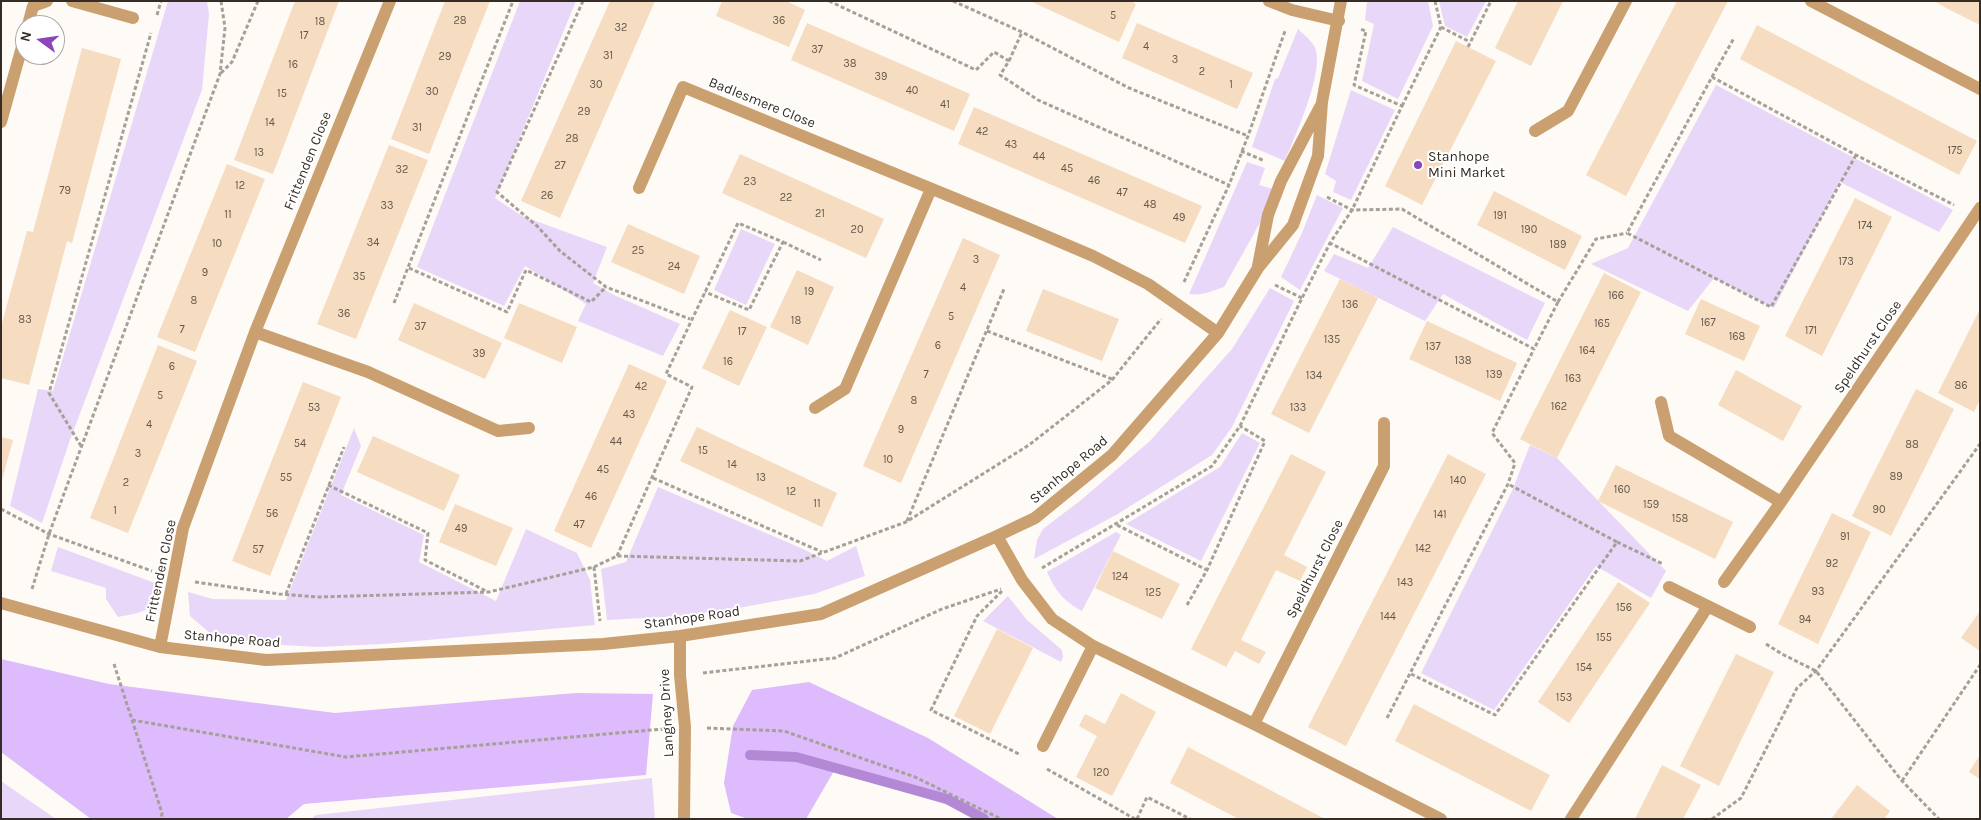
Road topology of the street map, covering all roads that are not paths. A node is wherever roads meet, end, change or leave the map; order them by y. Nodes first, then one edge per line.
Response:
1 (47, 1) edge
2 (72, 1) edge
3 (390, 1) edge
4 (1268, 1) edge
5 (1342, 1) edge
6 (1626, 1) edge
7 (1811, 1) edge
8 (34, 3) edge
9 (133, 18) dead end
10 (1338, 22) junction
11 (17, 65) edge
12 (1980, 89) edge
13 (1322, 102) junction
14 (1, 122) edge
15 (1535, 131) dead end
16 (639, 188) dead end
17 (931, 189) junction
18 (1977, 212) edge
19 (1256, 272) junction
20 (255, 332) junction
21 (1218, 333) junction
22 (1661, 402) dead end
23 (815, 408) dead end
24 (1384, 423) dead end
25 (529, 428) dead end
26 (1781, 502) junction
27 (997, 536) junction
28 (1724, 582) dead end
29 (1669, 587) road end
30 (1, 603) edge
31 (1708, 606) junction
32 (1750, 627) road end
33 (680, 636) junction
34 (1093, 646) junction
35 (160, 647) junction
36 (1254, 724) junction
37 (1043, 746) dead end
38 (684, 819) edge
39 (1441, 819) edge
40 (1571, 819) edge

1 - 8 street
2 - 9 street
3 - 20 street, Frittenden Close
4 - 10 street
5 - 10 street, Stanhope Road
6 - 15 street
7 - 12 street
10 - 13 street, Stanhope Road
11 - 14 street
13 - 19 street, Stanhope Road
13 - 19 street, Stanhope Road
16 - 17 street, Badlesmere Close
17 - 21 street, Badlesmere Close
17 - 23 street
18 - 26 street, Speldhurst Close
19 - 21 street, Stanhope Road
20 - 25 street
20 - 35 street, Frittenden Close
21 - 27 street, Stanhope Road
22 - 26 street
24 - 36 street, Speldhurst Close
26 - 28 street, Speldhurst Close
27 - 33 street, Stanhope Road
27 - 34 street
29 - 31 street
30 - 35 street, Stanhope Road
31 - 32 street
31 - 40 street
33 - 35 street, Stanhope Road
33 - 38 street, Langney Drive
34 - 36 street
34 - 37 street
36 - 39 street

